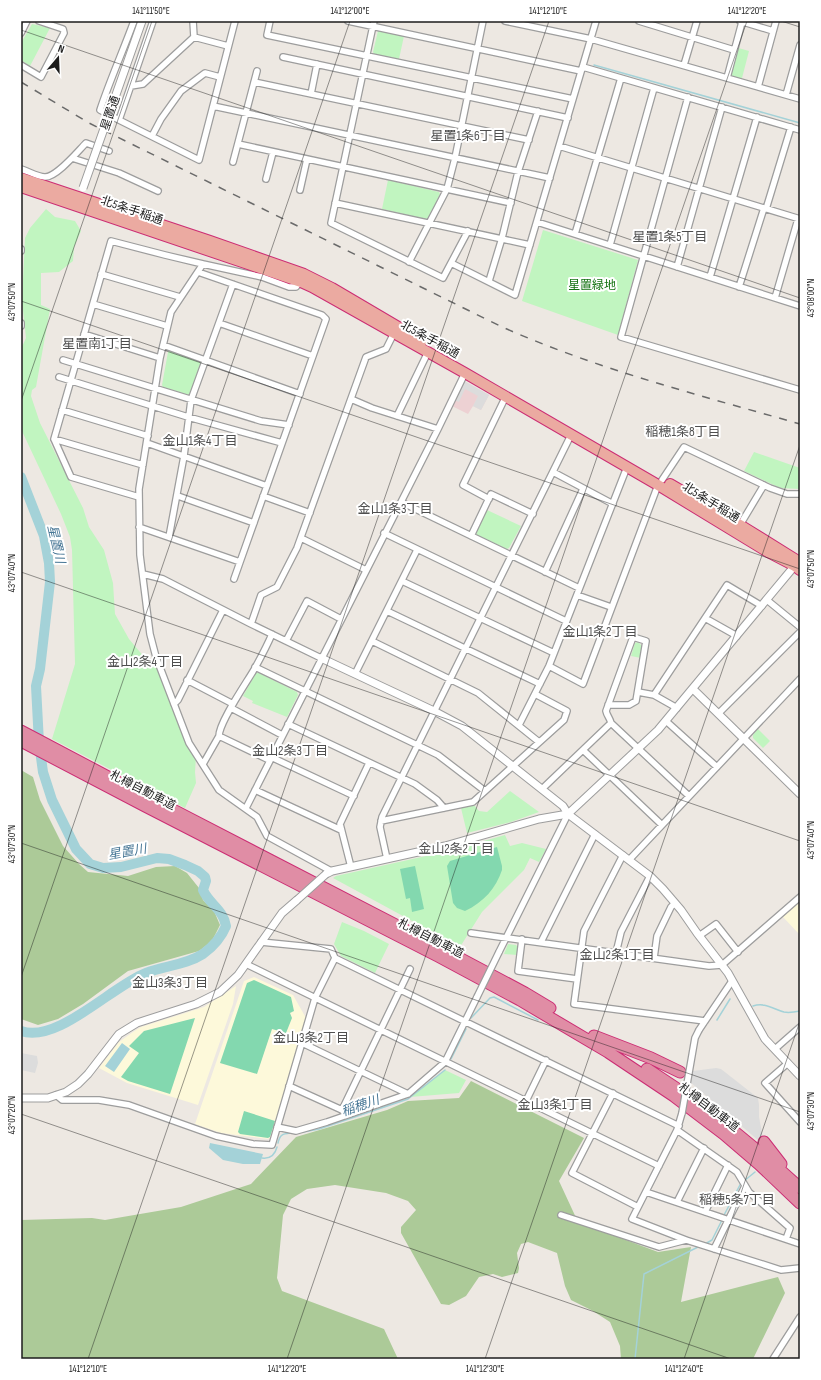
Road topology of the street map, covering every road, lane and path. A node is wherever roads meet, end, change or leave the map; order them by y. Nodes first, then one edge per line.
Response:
1 (27, 21) edge
2 (39, 21) edge
3 (134, 21) edge
4 (142, 21) edge
5 (153, 21) edge
6 (193, 21) edge
7 (235, 21) edge
8 (270, 21) edge
9 (348, 21) edge
10 (482, 21) edge
11 (505, 21) edge
12 (596, 21) edge
13 (639, 21) edge
14 (697, 21) edge
15 (741, 21) edge
16 (776, 21) edge
17 (374, 24) edge
18 (773, 31) junction
19 (21, 33) edge
20 (194, 37) junction
21 (692, 37) junction
22 (591, 39) junction
23 (800, 45) edge
24 (228, 46) junction
25 (477, 48) junction
26 (734, 50) junction
27 (367, 56) junction
28 (283, 57) dead end
29 (317, 64) junction
30 (21, 65) edge
31 (684, 65) junction
32 (582, 69) junction
33 (257, 71) dead end
34 (363, 74) junction
35 (220, 77) junction
36 (471, 78) junction
37 (620, 78) junction
38 (727, 78) junction
39 (254, 82) junction
40 (131, 86) junction
41 (758, 87) junction
42 (654, 88) junction
43 (311, 94) junction
44 (786, 95) junction
45 (467, 96) junction
46 (688, 98) junction
47 (573, 99) junction
48 (800, 99) edge
49 (357, 104) junction
50 (213, 106) junction
51 (722, 107) junction
52 (538, 111) junction
53 (246, 113) junction
54 (757, 117) junction
55 (568, 118) junction
56 (119, 120) junction
57 (461, 126) junction
58 (791, 127) junction
59 (800, 130) edge
60 (152, 136) junction
61 (350, 136) junction
62 (529, 140) junction
63 (238, 144) junction
64 (559, 146) junction
65 (109, 151) dead end
66 (272, 152) junction
67 (598, 157) junction
68 (72, 158) junction
69 (455, 158) junction
70 (306, 159) junction
71 (233, 162) dead end
72 (343, 167) junction
73 (632, 168) junction
74 (21, 169) edge
75 (518, 172) junction
76 (21, 178) edge
77 (550, 178) junction
78 (666, 178) junction
79 (266, 179) dead end
80 (21, 187) edge
81 (699, 188) junction
82 (447, 189) junction
83 (300, 190) dead end
84 (158, 191) dead end
85 (80, 197) junction
86 (733, 199) junction
87 (511, 202) junction
88 (335, 203) junction
89 (765, 208) junction
90 (799, 219) edge
91 (537, 222) junction
92 (430, 223) junction
93 (468, 231) junction
94 (575, 234) junction
95 (502, 238) junction
96 (530, 245) junction
97 (610, 245) junction
98 (644, 256) junction
99 (409, 262) junction
100 (451, 263) junction
101 (203, 264) junction
102 (677, 267) junction
103 (198, 272) junction
104 (101, 274) junction
105 (710, 277) junction
106 (302, 278) junction
107 (489, 281) junction
108 (233, 284) junction
109 (739, 287) junction
110 (180, 297) junction
111 (775, 298) junction
112 (92, 304) junction
113 (800, 306) edge
114 (219, 323) junction
115 (167, 326) junction
116 (394, 333) junction
117 (84, 334) junction
118 (163, 345) junction
119 (428, 352) junction
120 (313, 356) junction
121 (160, 358) junction
122 (62, 360) dead end
123 (205, 360) junction
124 (75, 364) junction
125 (465, 373) junction
126 (59, 377) dead end
127 (71, 381) junction
128 (155, 389) junction
129 (800, 390) edge
130 (300, 394) junction
131 (506, 396) junction
132 (351, 398) junction
133 (191, 400) junction
134 (152, 406) junction
135 (62, 410) junction
136 (397, 416) junction
137 (188, 417) junction
138 (289, 425) junction
139 (438, 429) junction
140 (572, 434) junction
141 (148, 436) junction
142 (54, 439) junction
143 (147, 443) junction
144 (282, 443) junction
145 (184, 456) junction
146 (143, 465) junction
147 (627, 467) junction
148 (553, 472) junction
149 (660, 482) junction
150 (764, 485) junction
151 (267, 486) junction
152 (583, 489) junction
153 (800, 494) edge
154 (178, 496) junction
155 (263, 496) junction
156 (139, 497) junction
157 (489, 499) junction
158 (401, 502) junction
159 (613, 504) junction
160 (310, 513) junction
161 (533, 514) junction
162 (254, 523) junction
163 (740, 525) junction
164 (139, 527) junction
165 (384, 534) junction
166 (471, 536) junction
167 (169, 537) junction
168 (301, 538) junction
169 (417, 550) junction
170 (511, 556) junction
171 (240, 562) junction
172 (799, 564) edge
173 (366, 570) junction
174 (545, 572) junction
175 (143, 574) junction
176 (234, 579) dead end
177 (402, 581) junction
178 (495, 587) junction
179 (579, 588) junction
180 (577, 595) junction
181 (767, 600) junction
182 (762, 606) junction
183 (611, 607) junction
184 (224, 610) junction
185 (387, 611) junction
186 (480, 618) junction
187 (705, 618) junction
188 (341, 619) junction
189 (566, 621) junction
190 (251, 624) junction
191 (800, 627) edge
192 (800, 632) edge
193 (272, 634) junction
194 (737, 636) junction
195 (286, 641) junction
196 (372, 642) junction
197 (465, 649) junction
198 (554, 653) junction
199 (321, 658) junction
200 (549, 666) junction
201 (255, 667) junction
202 (355, 674) junction
203 (450, 679) junction
204 (800, 679) edge
205 (187, 680) junction
206 (540, 684) junction
207 (693, 689) junction
208 (304, 692) junction
209 (638, 692) junction
210 (535, 694) junction
211 (654, 695) junction
212 (174, 704) junction
213 (608, 705) junction
214 (232, 706) junction
215 (677, 708) junction
216 (434, 711) junction
217 (719, 714) junction
218 (666, 721) junction
219 (611, 723) junction
220 (288, 724) junction
221 (519, 725) junction
222 (21, 731) edge
223 (282, 735) junction
224 (219, 736) junction
225 (745, 738) junction
226 (21, 741) edge
227 (539, 742) junction
228 (418, 745) junction
229 (638, 749) junction
230 (583, 750) junction
231 (270, 758) junction
232 (369, 763) junction
233 (203, 764) junction
234 (513, 766) junction
235 (717, 768) junction
236 (610, 776) junction
237 (402, 778) junction
238 (542, 789) junction
239 (255, 790) junction
240 (799, 790) edge
241 (485, 791) junction
242 (354, 796) junction
243 (689, 796) junction
244 (144, 801) junction
245 (246, 808) junction
246 (444, 808) junction
247 (568, 814) junction
248 (381, 821) junction
249 (662, 825) junction
250 (341, 830) junction
251 (595, 834) junction
252 (626, 858) junction
253 (387, 859) junction
254 (351, 867) junction
255 (329, 873) junction
256 (650, 876) junction
257 (800, 897) edge
258 (675, 903) junction
259 (471, 933) dead end
260 (699, 936) junction
261 (506, 937) junction
262 (522, 939) junction
263 (261, 942) junction
264 (541, 942) junction
265 (581, 948) junction
266 (738, 952) junction
267 (616, 953) junction
268 (335, 958) junction
269 (654, 958) junction
270 (246, 964) junction
271 (722, 965) junction
272 (410, 969) dead end
273 (577, 979) junction
274 (732, 981) junction
275 (400, 989) junction
276 (315, 998) junction
277 (466, 1021) junction
278 (705, 1021) junction
279 (800, 1027) edge
280 (380, 1030) junction
281 (594, 1036) junction
282 (302, 1043) junction
283 (775, 1049) junction
284 (546, 1060) junction
285 (445, 1062) junction
286 (788, 1063) junction
287 (360, 1071) junction
288 (680, 1072) dead end
289 (800, 1075) edge
290 (289, 1086) junction
291 (613, 1093) junction
292 (408, 1094) junction
293 (56, 1095) junction
294 (21, 1098) edge
295 (526, 1101) junction
296 (342, 1110) junction
297 (347, 1116) junction
298 (800, 1122) edge
299 (277, 1127) junction
300 (678, 1128) junction
301 (593, 1134) junction
302 (764, 1142) dead end
303 (704, 1148) junction
304 (728, 1165) junction
305 (659, 1166) junction
306 (744, 1185) junction
307 (799, 1187) edge
308 (646, 1192) junction
309 (677, 1202) junction
310 (800, 1203) edge
311 (638, 1207) junction
312 (705, 1212) junction
313 (561, 1215) dead end
314 (727, 1219) junction
315 (786, 1239) junction
316 (686, 1240) junction
317 (800, 1244) edge
318 (714, 1250) junction
319 (800, 1268) edge
320 (800, 1317) edge
321 (773, 1359) edge

1 - 19 street
2 - 30 street
3 - 56 street
4 - 85 street, 星置通, bridge
5 - 40 street
6 - 20 street
7 - 24 street
8 - 27 street
9 - 17 street
10 - 25 street
11 - 22 street
12 - 22 street
13 - 21 street
14 - 21 street
15 - 18 street
15 - 26 street
16 - 18 street
17 - 25 street
17 - 27 street
18 - 41 street
20 - 24 street
20 - 40 street
21 - 26 street
21 - 31 street
22 - 31 street
22 - 32 street
23 - 44 street
24 - 35 street
25 - 32 street
25 - 36 street
26 - 38 street
27 - 34 street
27 - 36 street
28 - 29 street
29 - 34 street
29 - 43 street
31 - 38 street
32 - 37 street
32 - 47 street
33 - 39 street
34 - 45 street
34 - 49 street
35 - 50 street
35 - 60 street
36 - 45 street
36 - 47 street
37 - 42 street
37 - 67 street
38 - 41 street
39 - 43 street
39 - 53 street
40 - 56 street
41 - 44 street
42 - 46 street
42 - 73 street
43 - 49 street
44 - 48 street
45 - 52 street
45 - 57 street
46 - 51 street
46 - 78 street
47 - 55 street
49 - 57 street
49 - 61 street
50 - 53 street
50 - 60 street
51 - 54 street
51 - 81 street
52 - 55 street
52 - 62 street
53 - 61 street
53 - 63 street
54 - 58 street
54 - 86 street
55 - 64 street
56 - 60 street
57 - 62 street
57 - 69 street
58 - 59 street
58 - 89 street
61 - 69 street
61 - 72 street
62 - 75 street
63 - 66 street
63 - 71 street
64 - 67 street
64 - 77 street
65 - 68 street
66 - 70 street
66 - 79 street
67 - 73 street
67 - 94 street
68 - 74 street
68 - 84 street
69 - 75 street
69 - 82 street
70 - 72 street
70 - 83 street
72 - 82 street
72 - 88 street
73 - 78 street
73 - 97 street
75 - 77 street
75 - 87 street
76 - 85 highway, 北5条手稲通
77 - 91 street
78 - 81 street
78 - 98 street
80 - 85 highway, 北5条手稲通
81 - 86 street
81 - 102 street
82 - 87 street
82 - 92 street
85 - 106 highway, 北5条手稲通
86 - 89 street
86 - 105 street
87 - 95 street
88 - 92 street
88 - 99 street
89 - 90 street
89 - 109 street
90 - 111 street
91 - 94 street
91 - 96 street
92 - 93 street
92 - 99 street
93 - 95 street
93 - 100 street
94 - 97 street
95 - 96 street
95 - 107 street
96 - 107 street
97 - 98 street
98 - 102 street
98 - 129 street
99 - 100 street
100 - 107 street
101 - 103 street
101 - 104 street
101 - 106 street
102 - 105 street
103 - 108 street
103 - 110 street
104 - 110 street
104 - 112 street
105 - 109 street
106 - 116 highway, 北5条手稲通
106 - 149 highway, 北5条手稲通
108 - 114 street
108 - 120 street
109 - 111 street
110 - 115 street
111 - 113 street
112 - 115 street
112 - 117 street
114 - 120 street
114 - 123 street
115 - 118 street
116 - 119 highway, 北5条手稲通
116 - 132 street
117 - 121 street
117 - 124 street
118 - 121 street
118 - 123 street
119 - 125 highway, 北5条手稲通
119 - 136 street
120 - 130 street
121 - 128 street
122 - 124 street
123 - 130 street
123 - 133 street
124 - 127 street
124 - 128 street
125 - 131 highway, 北5条手稲通
125 - 139 street
126 - 127 street
127 - 134 street
127 - 135 street
128 - 133 street
128 - 134 street
130 - 138 street
131 - 140 highway, 北5条手稲通
131 - 157 street
132 - 136 street
132 - 160 street
133 - 137 street
133 - 138 street
134 - 137 street
134 - 141 street
135 - 141 street
135 - 142 street
136 - 139 street
137 - 144 street
137 - 145 street
138 - 144 street
139 - 158 street
140 - 147 highway, 北5条手稲通
140 - 148 street
141 - 143 street
142 - 146 street
142 - 156 street
143 - 145 street
143 - 146 street
144 - 151 street
145 - 151 street
145 - 154 street
146 - 156 street
147 - 149 highway, 北5条手稲通
147 - 159 street
148 - 152 street
148 - 161 street
149 - 150 street
149 - 163 highway, 北5条手稲通
149 - 172 highway, 北5条手稲通
149 - 183 street
150 - 153 street
150 - 163 street
151 - 155 street
152 - 159 street
152 - 174 street
154 - 162 street
154 - 167 street
155 - 160 street
155 - 162 street
156 - 164 street
157 - 161 street
157 - 166 street
158 - 165 street
158 - 166 street
159 - 179 street
160 - 168 street
161 - 170 street
162 - 171 street
163 - 172 highway, 北5条手稲通
164 - 167 street
164 - 175 street
165 - 169 street
165 - 173 street
166 - 170 street
167 - 171 street
168 - 173 street
168 - 190 street
169 - 177 street
169 - 178 street
170 - 174 street
170 - 178 street
171 - 176 street
172 - 181 street
173 - 188 street
174 - 179 street
175 - 184 street
175 - 212 street
177 - 185 street
177 - 186 street
178 - 186 street
178 - 189 street
179 - 180 street
180 - 183 street
180 - 189 street
181 - 182 street
181 - 191 street
182 - 187 street
182 - 194 street
183 - 200 street
184 - 190 street
184 - 205 street
185 - 196 street
185 - 197 street
186 - 197 street
186 - 198 street
187 - 194 street
187 - 211 street
188 - 195 street
188 - 199 street
189 - 198 street
190 - 193 street
192 - 217 street
193 - 195 street
193 - 201 street
194 - 207 street
195 - 199 street
196 - 202 street
196 - 203 street
197 - 203 street
197 - 206 street
198 - 200 street
199 - 202 street
199 - 208 street
200 - 206 street
201 - 208 street
201 - 214 street
202 - 216 street
203 - 216 street
203 - 221 street
204 - 225 street
205 - 212 street
205 - 214 street
206 - 210 street
207 - 215 street
207 - 217 street
208 - 220 street
208 - 228 street
209 - 211 street
209 - 213 street
209 - 213 street
210 - 221 street
210 - 227 street
211 - 215 street
212 - 233 street
213 - 219 street
214 - 223 street
214 - 224 street
215 - 218 street
216 - 228 street
216 - 234 street
217 - 225 street
218 - 229 street
218 - 235 street
219 - 229 street
219 - 230 street
220 - 223 street
220 - 232 street
221 - 227 street
222 - 244 highway, 札樽自動車道
223 - 231 street
224 - 231 street
224 - 233 street
225 - 235 street
225 - 240 street
226 - 244 highway, 札樽自動車道
227 - 234 street
228 - 237 street
228 - 241 street
229 - 236 street
229 - 243 street
230 - 236 street
230 - 238 street
231 - 239 street
231 - 242 street
232 - 237 street
232 - 242 street
233 - 245 street
234 - 238 street
234 - 241 street
235 - 243 street
236 - 247 street
236 - 249 street
237 - 246 street
237 - 248 street
238 - 247 street
239 - 245 street
239 - 250 street
241 - 246 street
242 - 250 street
243 - 249 street
244 - 281 highway, 札樽自動車道
244 - 310 highway, 札樽自動車道
245 - 255 street
246 - 248 street
247 - 251 street
247 - 253 street
247 - 261 street
248 - 253 street
249 - 252 street
250 - 254 street
251 - 252 street
251 - 264 street
252 - 256 street
252 - 265 street
253 - 254 street
254 - 255 street
255 - 263 street, bridge
256 - 258 street
256 - 267 street
257 - 266 street
258 - 260 street
258 - 269 street
259 - 261 street
260 - 266 street
260 - 271 street
261 - 262 street
261 - 277 street, bridge
262 - 264 street
262 - 273 street
263 - 268 street
263 - 270 street
264 - 265 street
265 - 267 street
265 - 273 street
266 - 271 street
267 - 269 street
268 - 275 street
268 - 276 street
269 - 271 street
270 - 276 street
270 - 293 street
271 - 274 street
272 - 275 street
273 - 278 street
274 - 278 street
274 - 283 street
275 - 277 street
275 - 280 street
276 - 280 street
276 - 282 street
277 - 284 street
277 - 285 street
278 - 300 street, bridge
279 - 283 street
280 - 285 street
280 - 287 street
281 - 288 highway
281 - 307 highway, 札樽自動車道
282 - 287 street
282 - 290 street
283 - 286 street
284 - 291 street
284 - 295 street
285 - 292 street
285 - 295 street
286 - 289 street
286 - 298 street
287 - 292 street
287 - 296 street
290 - 296 street
290 - 299 street
291 - 300 street
291 - 301 street
292 - 297 street
293 - 294 street
293 - 299 street
295 - 301 street
296 - 297 street
297 - 299 street
300 - 303 street
300 - 305 street
301 - 305 street
301 - 311 street
302 - 307 highway
303 - 304 street
303 - 309 street
304 - 306 street
304 - 312 street
305 - 308 street
306 - 314 street
306 - 315 street
308 - 309 street
308 - 311 street
309 - 312 street
311 - 316 street
312 - 314 street
313 - 316 street
314 - 315 street
314 - 318 street
315 - 317 street
316 - 318 street
318 - 319 street
320 - 321 street

